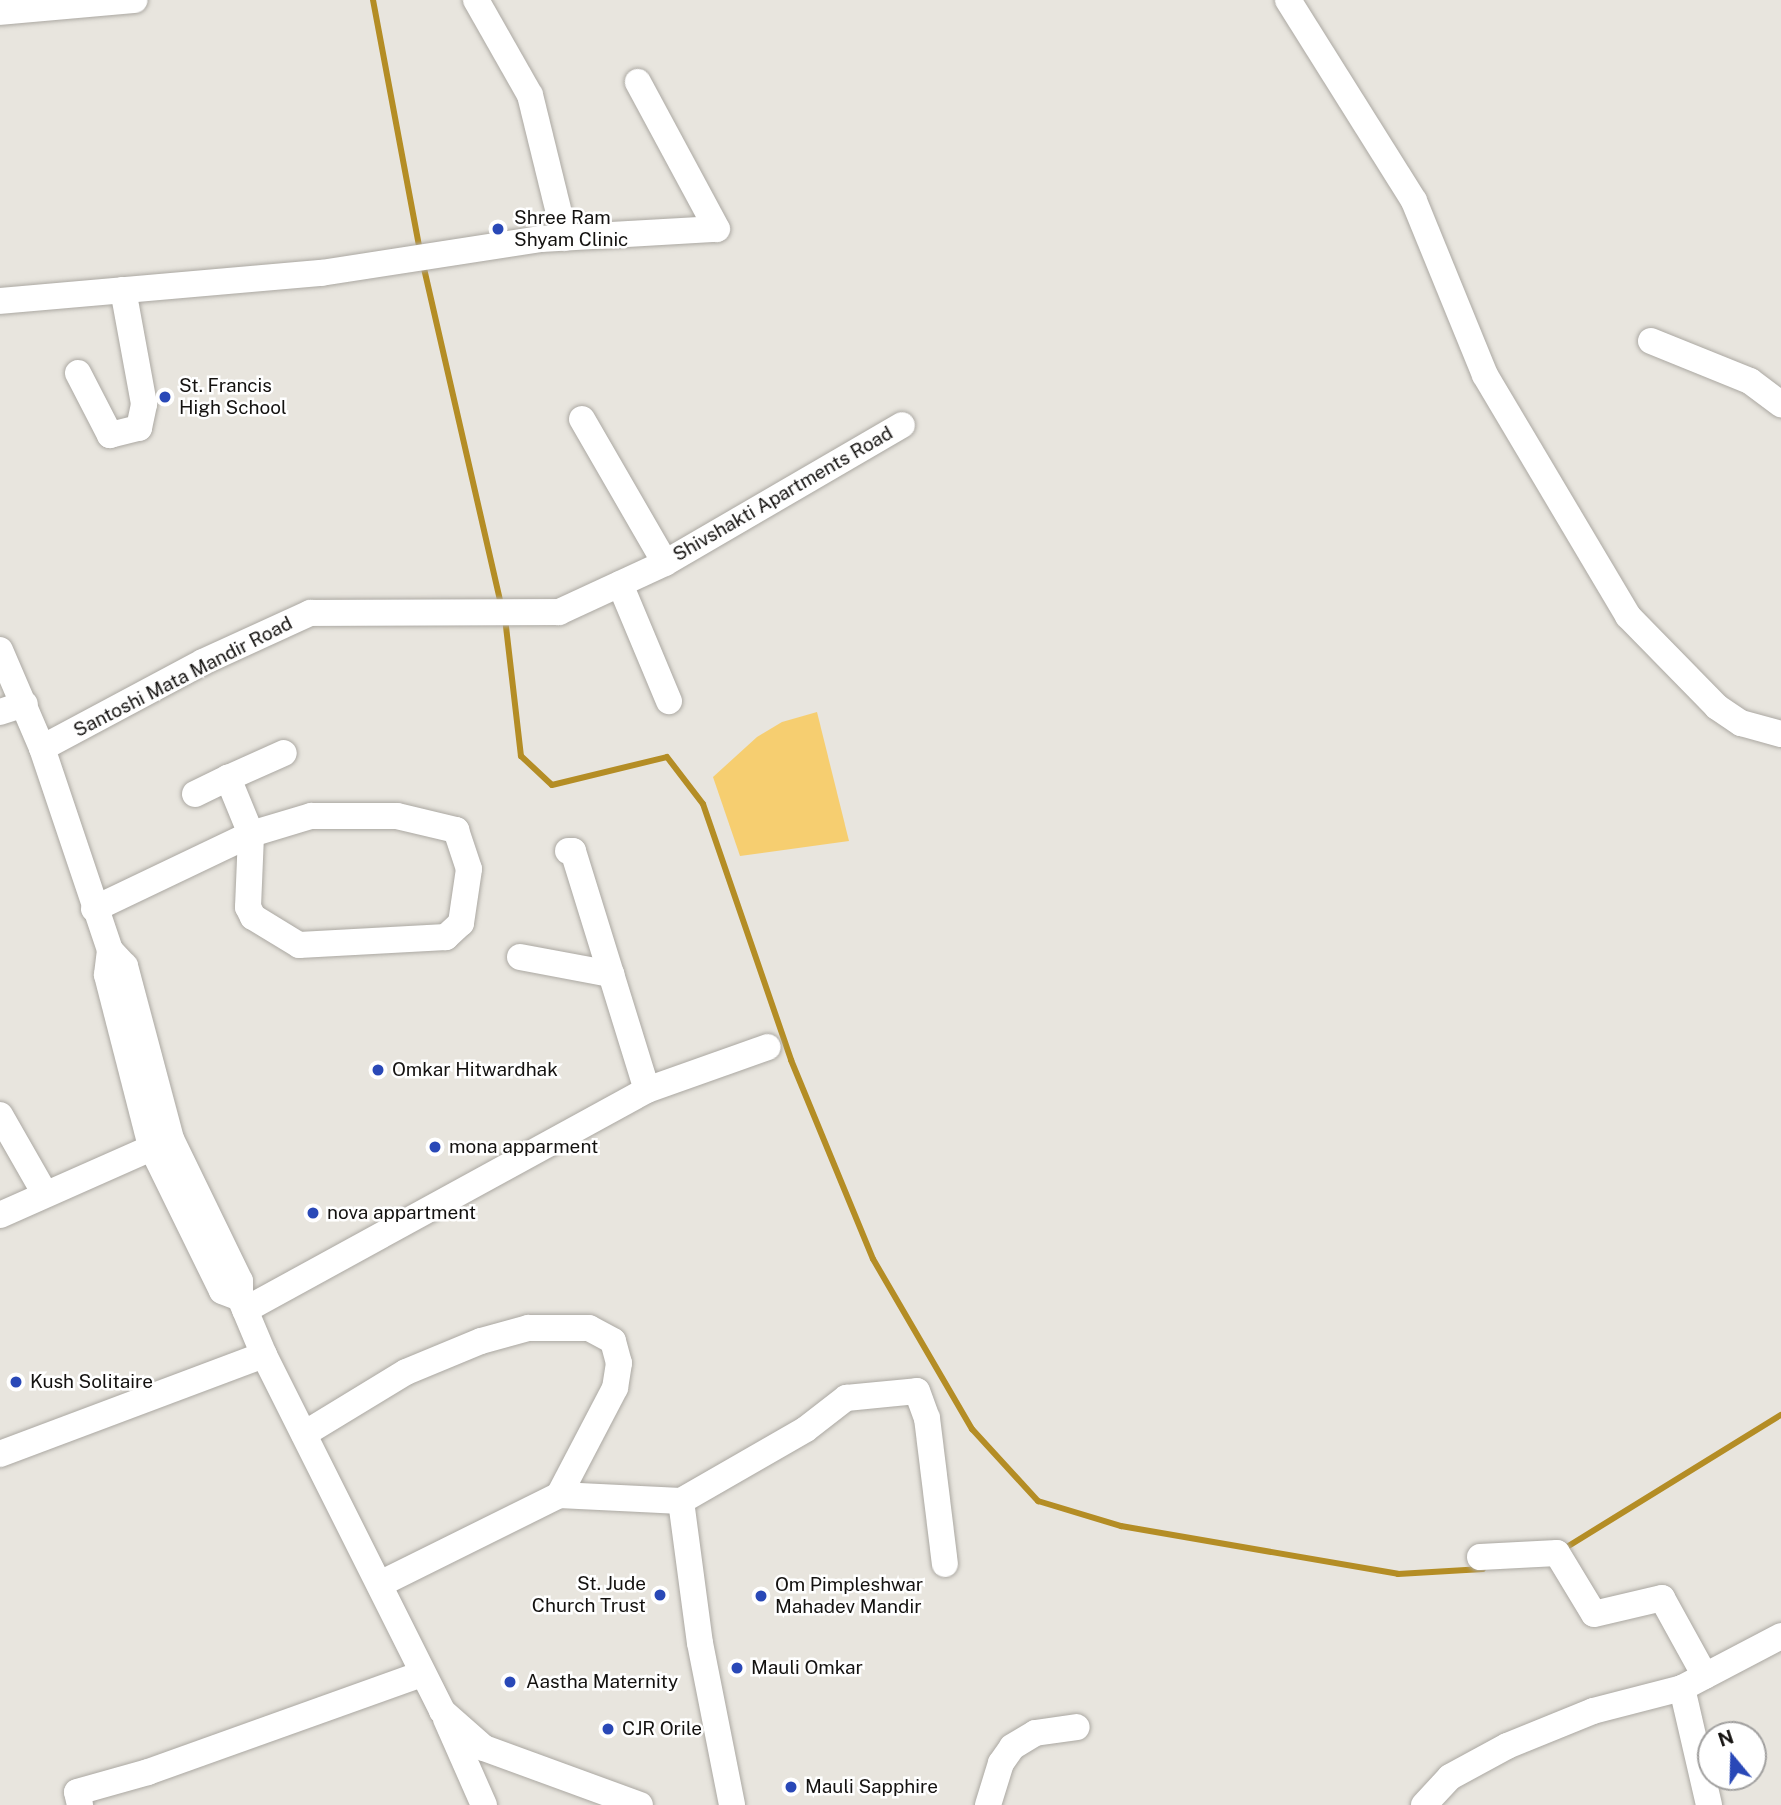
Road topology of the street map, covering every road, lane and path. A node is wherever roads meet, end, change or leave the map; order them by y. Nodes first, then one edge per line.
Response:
1 (134, 0) edge
2 (476, 0) edge
3 (1288, 0) edge
4 (0, 12) edge
5 (638, 82) dead end
6 (565, 238) junction
7 (123, 290) junction
8 (0, 301) edge
9 (1651, 341) dead end
10 (78, 373) dead end
11 (1781, 404) edge
12 (582, 419) dead end
13 (902, 425) dead end
14 (664, 563) junction
15 (620, 584) junction
16 (504, 614) joint
17 (0, 650) edge
18 (669, 701) dead end
19 (25, 704) junction
20 (0, 712) edge
21 (1781, 734) edge
22 (42, 748) junction
23 (284, 753) dead end
24 (228, 778) junction
25 (195, 794) dead end
26 (251, 834) junction
27 (571, 851) dead end
28 (94, 909) junction
29 (520, 957) dead end
30 (611, 974) junction
31 (768, 1047) dead end
32 (647, 1090) junction
33 (0, 1115) edge
34 (161, 1143) junction
35 (44, 1192) junction
36 (0, 1215) edge
37 (243, 1304) junction
38 (264, 1355) junction
39 (304, 1434) junction
40 (0, 1454) edge
41 (559, 1495) junction
42 (681, 1501) junction
43 (1480, 1557) dead end
44 (945, 1564) dead end
45 (380, 1584) junction
46 (1781, 1636) edge
47 (422, 1674) junction
48 (1694, 1682) junction
49 (442, 1711) junction
50 (1077, 1727) dead end
51 (102, 1795) edge
52 (80, 1805) edge
53 (484, 1805) edge
54 (640, 1805) edge
55 (732, 1805) edge
56 (988, 1805) edge
57 (1424, 1805) edge
58 (1709, 1805) edge

1 - 4 street
2 - 6 street
3 - 21 street
5 - 6 street
6 - 7 street
7 - 8 street
7 - 10 street
9 - 11 street
12 - 14 street, Shivshakti Apartments Road
13 - 14 street, Shivshakti Apartments Road
14 - 15 street, Shivshakti Apartments Road
15 - 16 street, Shivshakti Apartments Road
15 - 18 street
16 - 22 street, Santoshi Mata Mandir Road
17 - 19 street
19 - 20 street
19 - 22 street
22 - 28 street
23 - 24 street
24 - 25 street
24 - 26 street
26 - 26 street
26 - 28 street
27 - 30 street
28 - 34 street
29 - 30 street
30 - 32 street
31 - 32 street
32 - 37 street
33 - 35 street
34 - 35 street
34 - 37 street
35 - 36 street
37 - 38 street
38 - 39 street
38 - 40 street
39 - 41 street
39 - 45 street
41 - 42 street
41 - 45 street
42 - 44 street
42 - 55 street
43 - 48 street
45 - 47 street
46 - 48 street
47 - 49 street
47 - 51 street
48 - 57 street
48 - 58 street
49 - 53 street
49 - 54 street
50 - 56 street
51 - 52 street

